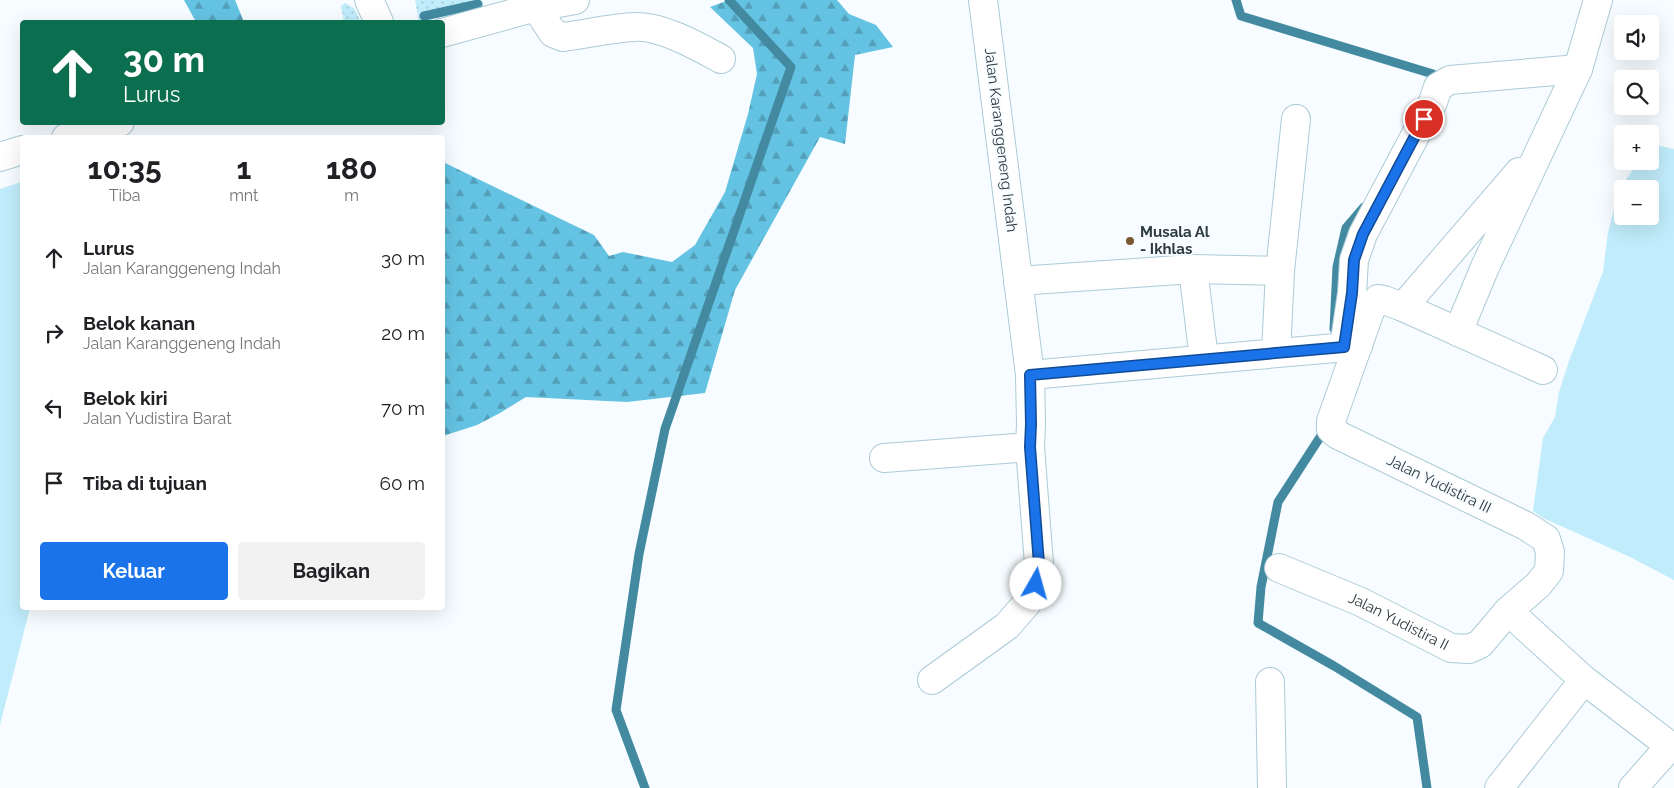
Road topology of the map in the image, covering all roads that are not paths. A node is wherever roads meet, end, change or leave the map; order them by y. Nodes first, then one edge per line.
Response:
1 (370, 0) edge
2 (575, 0) edge
3 (983, 0) edge
4 (1598, 0) edge
5 (533, 3) edge
6 (378, 20) edge
7 (445, 32) edge
8 (721, 59) dead end
9 (1578, 69) junction
10 (1296, 119) dead end
11 (110, 125) edge
12 (76, 135) edge
13 (1540, 147) junction
14 (20, 151) edge
15 (0, 157) edge
16 (1193, 269) junction
17 (1280, 270) junction
18 (1018, 281) junction
19 (1403, 307) junction
20 (1458, 332) junction
21 (1342, 347) junction
22 (1276, 353) junction
23 (1204, 360) junction
24 (1543, 370) dead end
25 (1030, 375) junction
26 (1030, 447) junction
27 (884, 458) dead end
28 (1279, 568) dead end
29 (1508, 611) junction
30 (932, 680) dead end
31 (1584, 680) junction
32 (1270, 682) dead end
33 (1672, 748) edge
34 (1272, 788) edge
35 (1499, 788) edge
36 (1633, 788) edge

1 - 6 street
2 - 5 street
3 - 18 street, Jalan Karanggeneng Indah
4 - 9 street
5 - 7 street
5 - 8 street
9 - 13 street
9 - 21 street
10 - 17 street
11 - 12 street
13 - 19 street
13 - 20 street
14 - 15 street
16 - 17 street
16 - 18 street
16 - 23 street
17 - 22 street
18 - 25 street, Jalan Karanggeneng Indah
19 - 20 street
19 - 21 street
20 - 24 street
21 - 22 street
21 - 29 street, Jalan Yudistira III
22 - 23 street
23 - 25 street
25 - 26 street, Jalan Karanggeneng Indah
26 - 27 street
26 - 30 street, Jalan Karanggeneng Indah
28 - 29 street, Jalan Yudistira II
29 - 31 street
31 - 33 street
31 - 35 street
32 - 34 street
33 - 36 street

